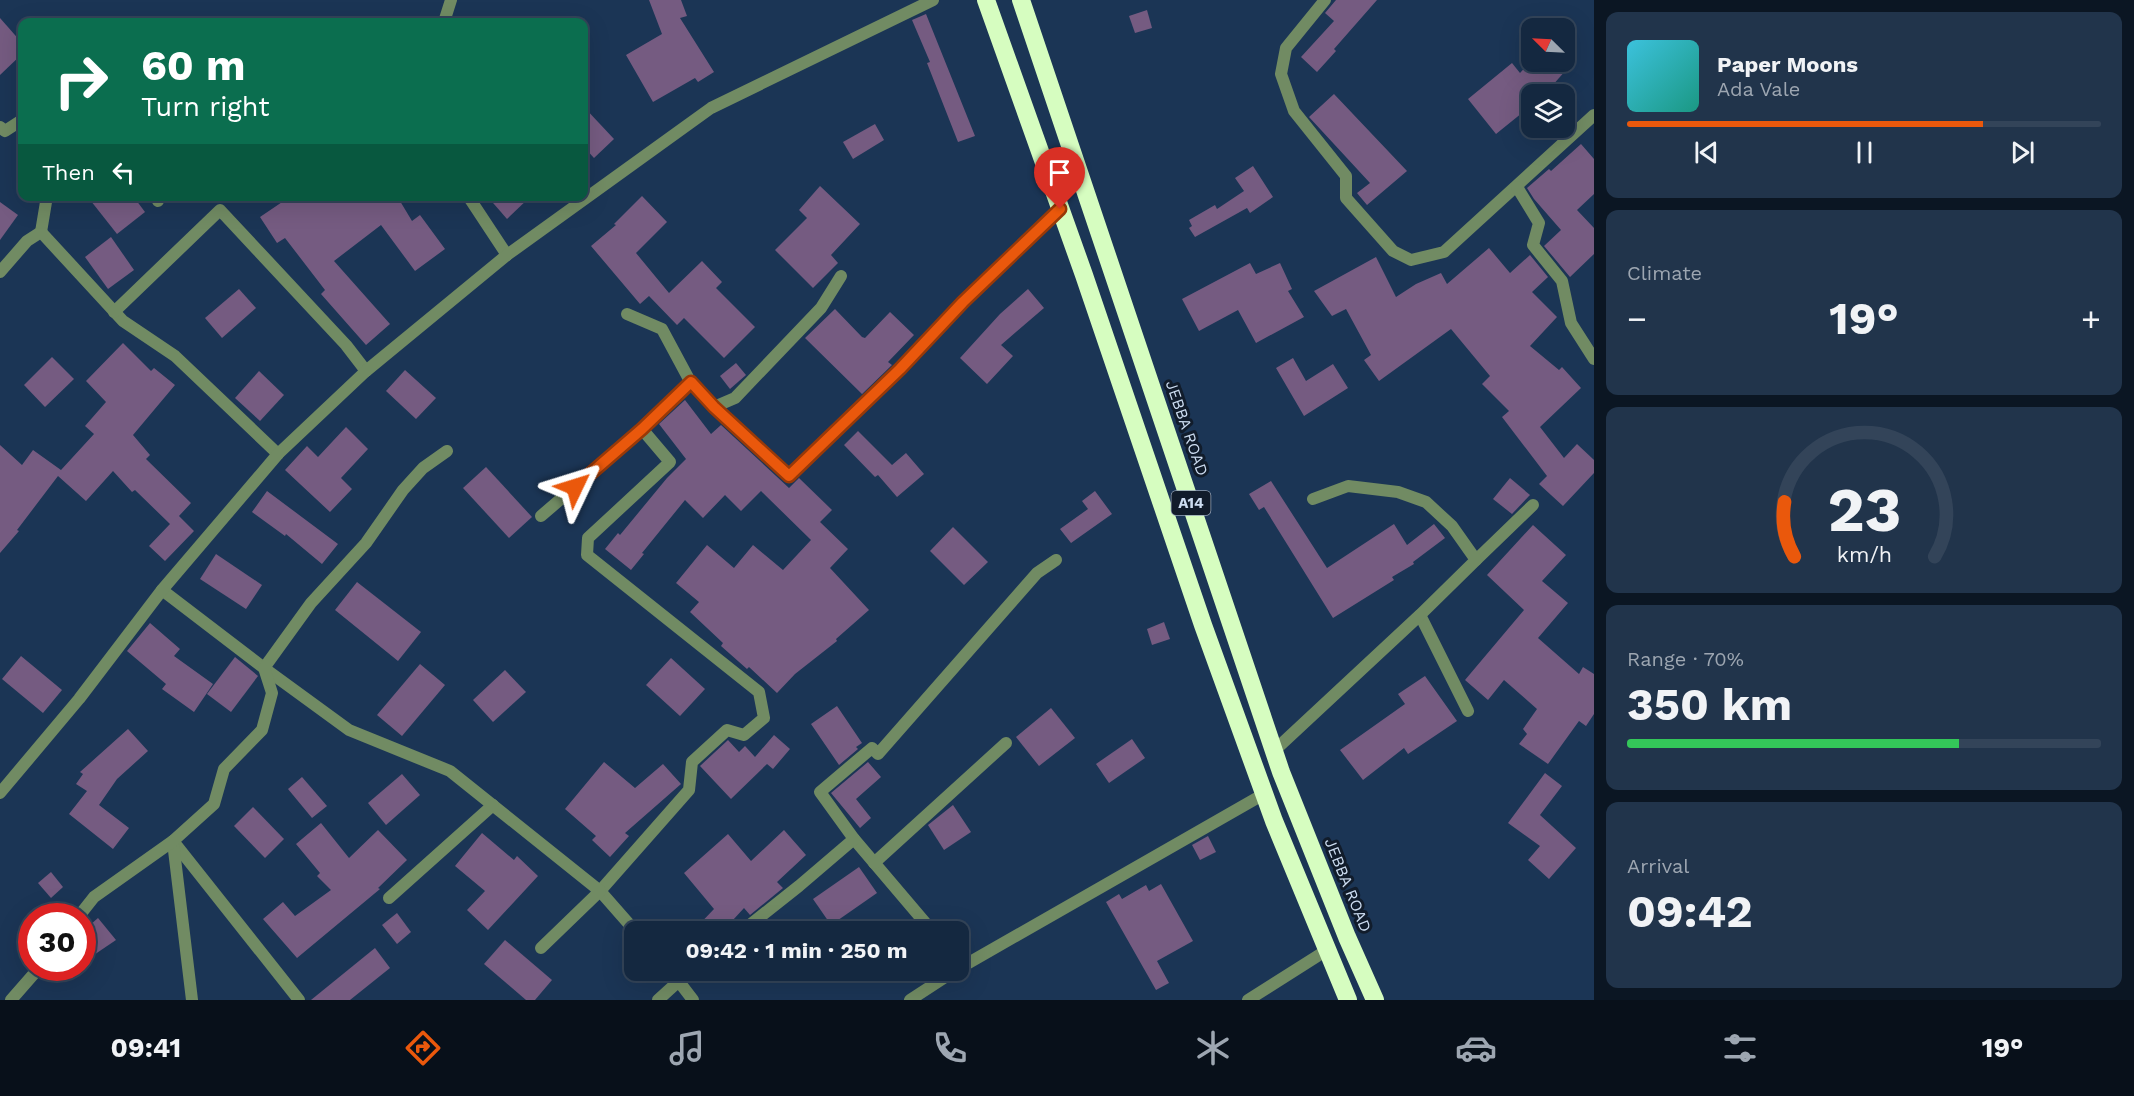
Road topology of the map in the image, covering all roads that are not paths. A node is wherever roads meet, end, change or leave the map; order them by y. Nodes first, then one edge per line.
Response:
1 (451, 0) edge
2 (933, 0) edge
3 (986, 0) edge
4 (1021, 0) edge
5 (1324, 0) edge
6 (445, 18) edge
7 (1594, 115) edge
8 (18, 123) edge
9 (0, 127) edge
10 (1517, 187) junction
11 (588, 197) edge
12 (46, 201) edge
13 (471, 201) edge
14 (582, 201) edge
15 (1060, 209) junction
16 (40, 231) junction
17 (507, 255) junction
18 (0, 272) edge
19 (842, 276) dead end
20 (114, 312) junction
21 (627, 314) dead end
22 (1594, 358) edge
23 (366, 371) junction
24 (691, 382) junction
25 (714, 407) junction
26 (642, 429) junction
27 (447, 451) dead end
28 (278, 454) junction
29 (1313, 499) dead end
30 (1533, 505) dead end
31 (542, 516) dead end
32 (1056, 560) dead end
33 (1476, 560) junction
34 (162, 590) junction
35 (1420, 615) junction
36 (264, 668) junction
37 (1468, 711) dead end
38 (1006, 743) dead end
39 (1275, 750) junction
40 (0, 793) edge
41 (1264, 794) junction
42 (493, 805) junction
43 (854, 839) junction
44 (173, 841) junction
45 (874, 863) junction
46 (600, 891) junction
47 (389, 898) dead end
48 (89, 903) edge
49 (626, 921) edge
50 (755, 921) edge
51 (924, 921) edge
52 (541, 948) dead end
53 (1327, 950) junction
54 (969, 961) edge
55 (28, 981) edge
56 (670, 981) edge
57 (679, 981) edge
58 (938, 981) edge
59 (296, 999) edge
60 (11, 1000) edge
61 (192, 1000) edge
62 (658, 1000) edge
63 (693, 1000) edge
64 (910, 1000) edge
65 (1248, 1000) edge
66 (1348, 1000) edge
67 (1375, 1000) edge

1 - 6 street
2 - 11 street
3 - 15 highway
4 - 39 highway, JEBBA ROAD / A14
5 - 10 street
7 - 10 street
8 - 9 street
10 - 22 street
12 - 16 street
13 - 17 street
14 - 17 street
15 - 25 street
15 - 41 highway
16 - 18 street
16 - 20 street
17 - 23 street
19 - 25 street
20 - 23 street
20 - 28 street
21 - 24 street
23 - 28 street
24 - 25 street
24 - 26 street
26 - 31 street
26 - 46 street
27 - 36 street
28 - 34 street
29 - 33 street
30 - 33 street
32 - 43 street
33 - 35 street
34 - 36 street
34 - 40 street
35 - 37 street
35 - 39 street
36 - 42 street
36 - 44 street
38 - 45 street
39 - 67 highway, JEBBA ROAD / A14
41 - 53 highway
41 - 54 street
42 - 46 street
42 - 47 street
43 - 45 street
43 - 50 street
44 - 48 street
44 - 59 street
44 - 61 street
45 - 51 street
46 - 49 street
46 - 52 street
53 - 65 street
53 - 66 highway
55 - 60 street
56 - 62 street
57 - 63 street
58 - 64 street

